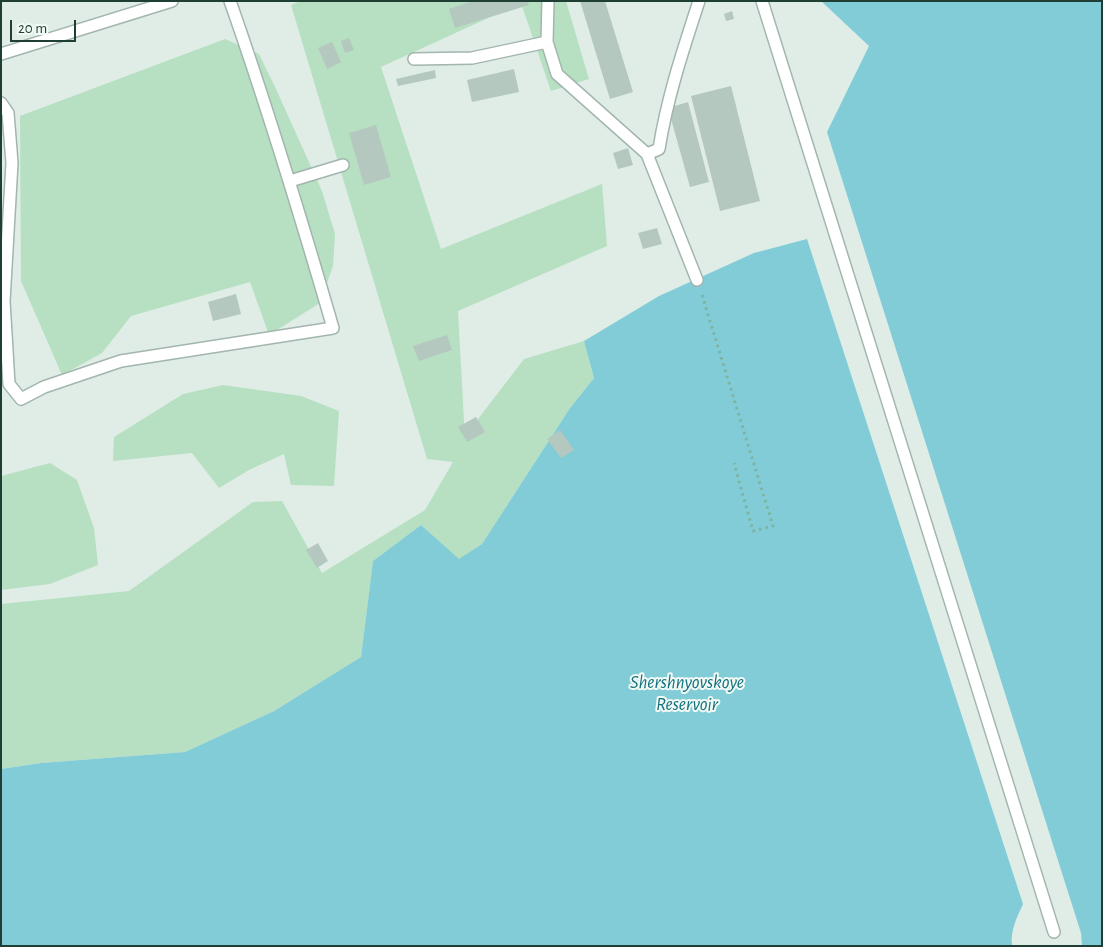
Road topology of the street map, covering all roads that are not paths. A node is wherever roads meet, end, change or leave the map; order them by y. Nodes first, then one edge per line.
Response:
1 (172, 1) edge
2 (230, 1) edge
3 (548, 1) edge
4 (699, 1) edge
5 (762, 1) edge
6 (547, 42) junction
7 (1, 54) edge
8 (414, 60) dead end
9 (1, 103) edge
10 (647, 154) junction
11 (343, 165) dead end
12 (290, 181) junction
13 (697, 280) road end
14 (1054, 932) dead end

1 - 7 lane
2 - 12 lane
3 - 6 lane
4 - 10 lane
5 - 14 lane
6 - 8 lane
6 - 10 lane
9 - 12 lane
10 - 13 lane
11 - 12 lane

